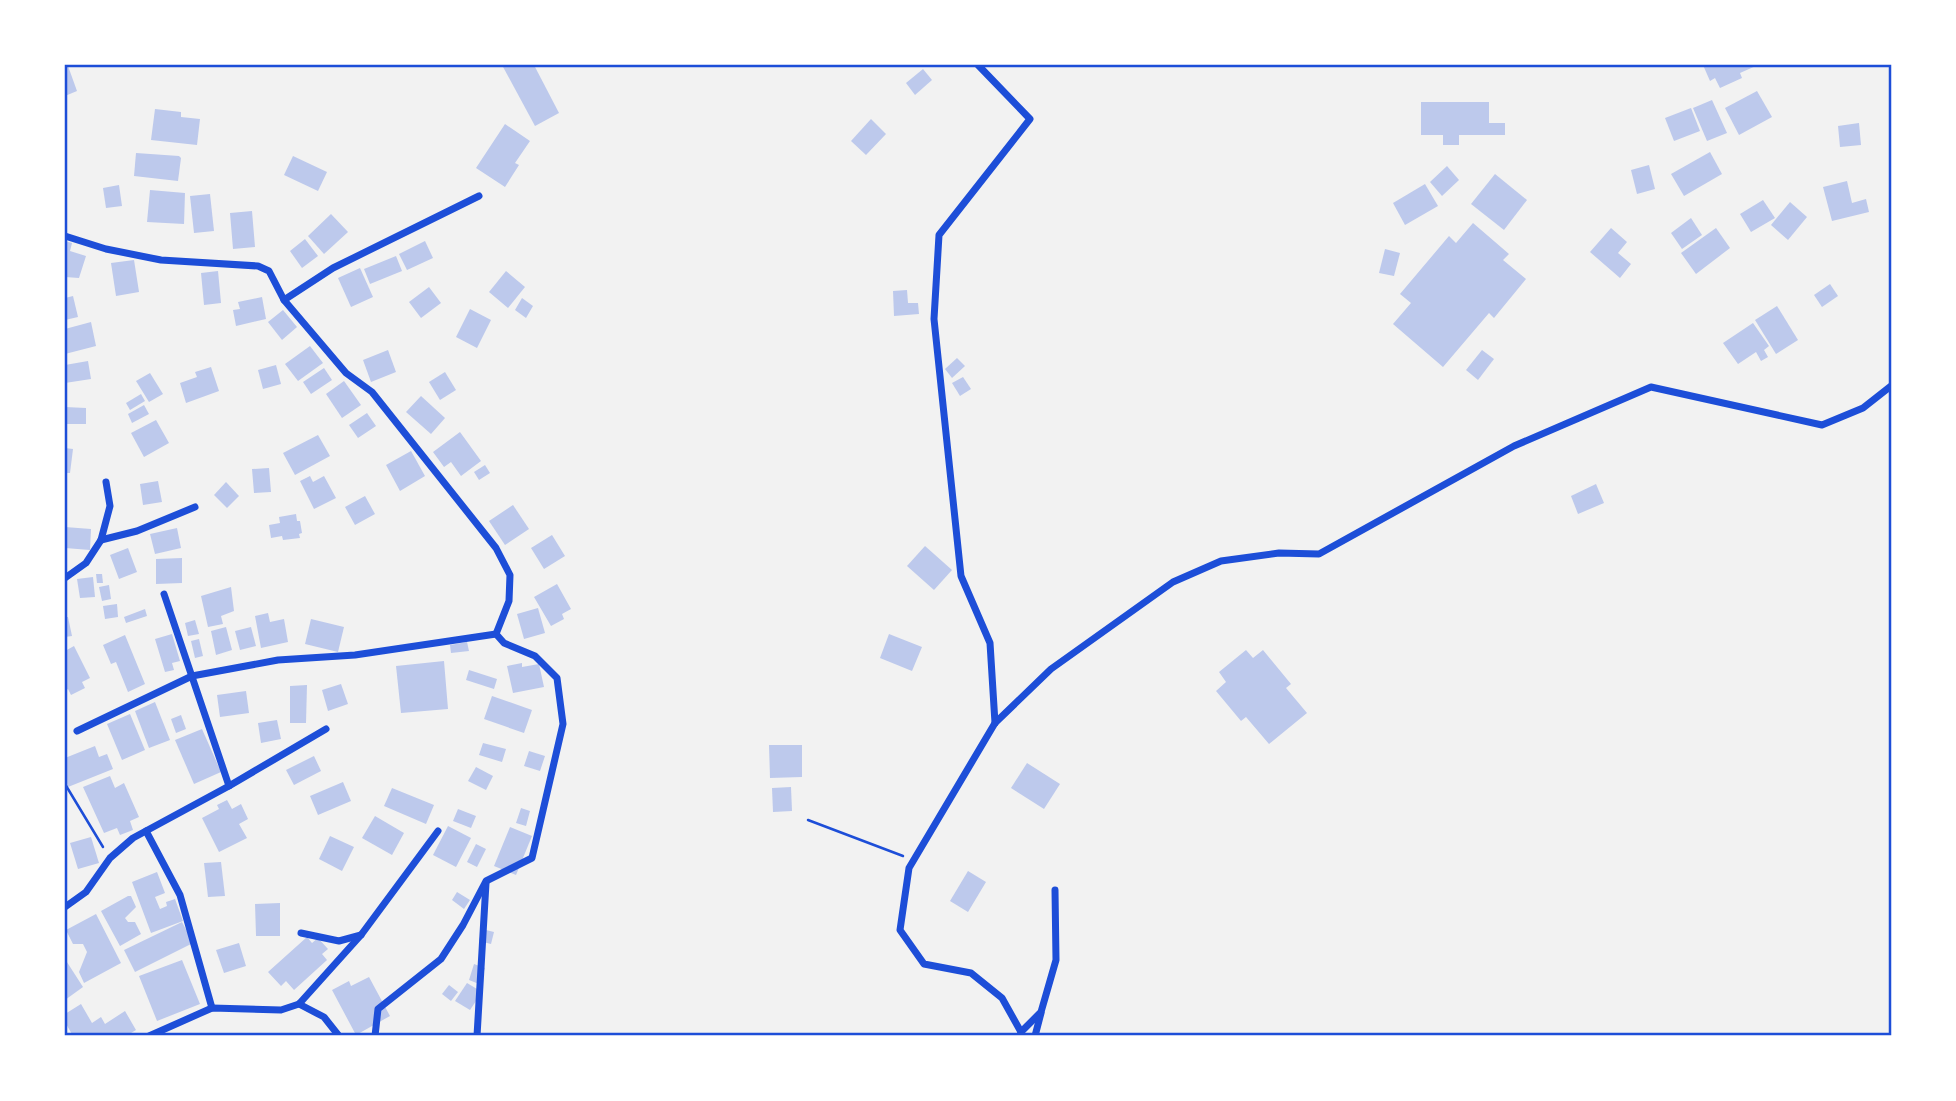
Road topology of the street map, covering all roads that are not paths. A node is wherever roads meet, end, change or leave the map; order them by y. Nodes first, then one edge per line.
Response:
1 (978, 65) edge
2 (479, 196) dead end
3 (65, 236) edge
4 (284, 300) junction
5 (1891, 386) edge
6 (106, 481) dead end
7 (195, 508) dead end
8 (101, 540) junction
9 (65, 578) edge
10 (164, 594) dead end
11 (496, 634) junction
12 (192, 676) junction
13 (995, 723) junction
14 (326, 729) dead end
15 (77, 731) dead end
16 (229, 786) junction
17 (146, 831) junction
18 (438, 831) dead end
19 (486, 881) junction
20 (1055, 890) dead end
21 (65, 907) edge
22 (301, 933) dead end
23 (361, 934) junction
24 (299, 1004) junction
25 (212, 1008) junction
26 (1041, 1012) junction
27 (1021, 1034) edge
28 (149, 1036) edge
29 (339, 1036) edge
30 (375, 1036) edge
31 (477, 1036) edge
32 (1035, 1036) edge

1 - 13 street
2 - 4 street
3 - 4 street
4 - 11 street
5 - 13 street
6 - 8 street
7 - 8 street
8 - 9 street
10 - 12 street
11 - 12 street
11 - 19 street
12 - 15 street
12 - 16 street
13 - 27 street
14 - 16 street
16 - 17 street
17 - 21 street
17 - 25 street
18 - 23 street
19 - 30 street
19 - 31 street
20 - 26 street
22 - 23 street
23 - 24 street
24 - 25 street
24 - 29 street
25 - 28 street
26 - 27 street
26 - 32 street

